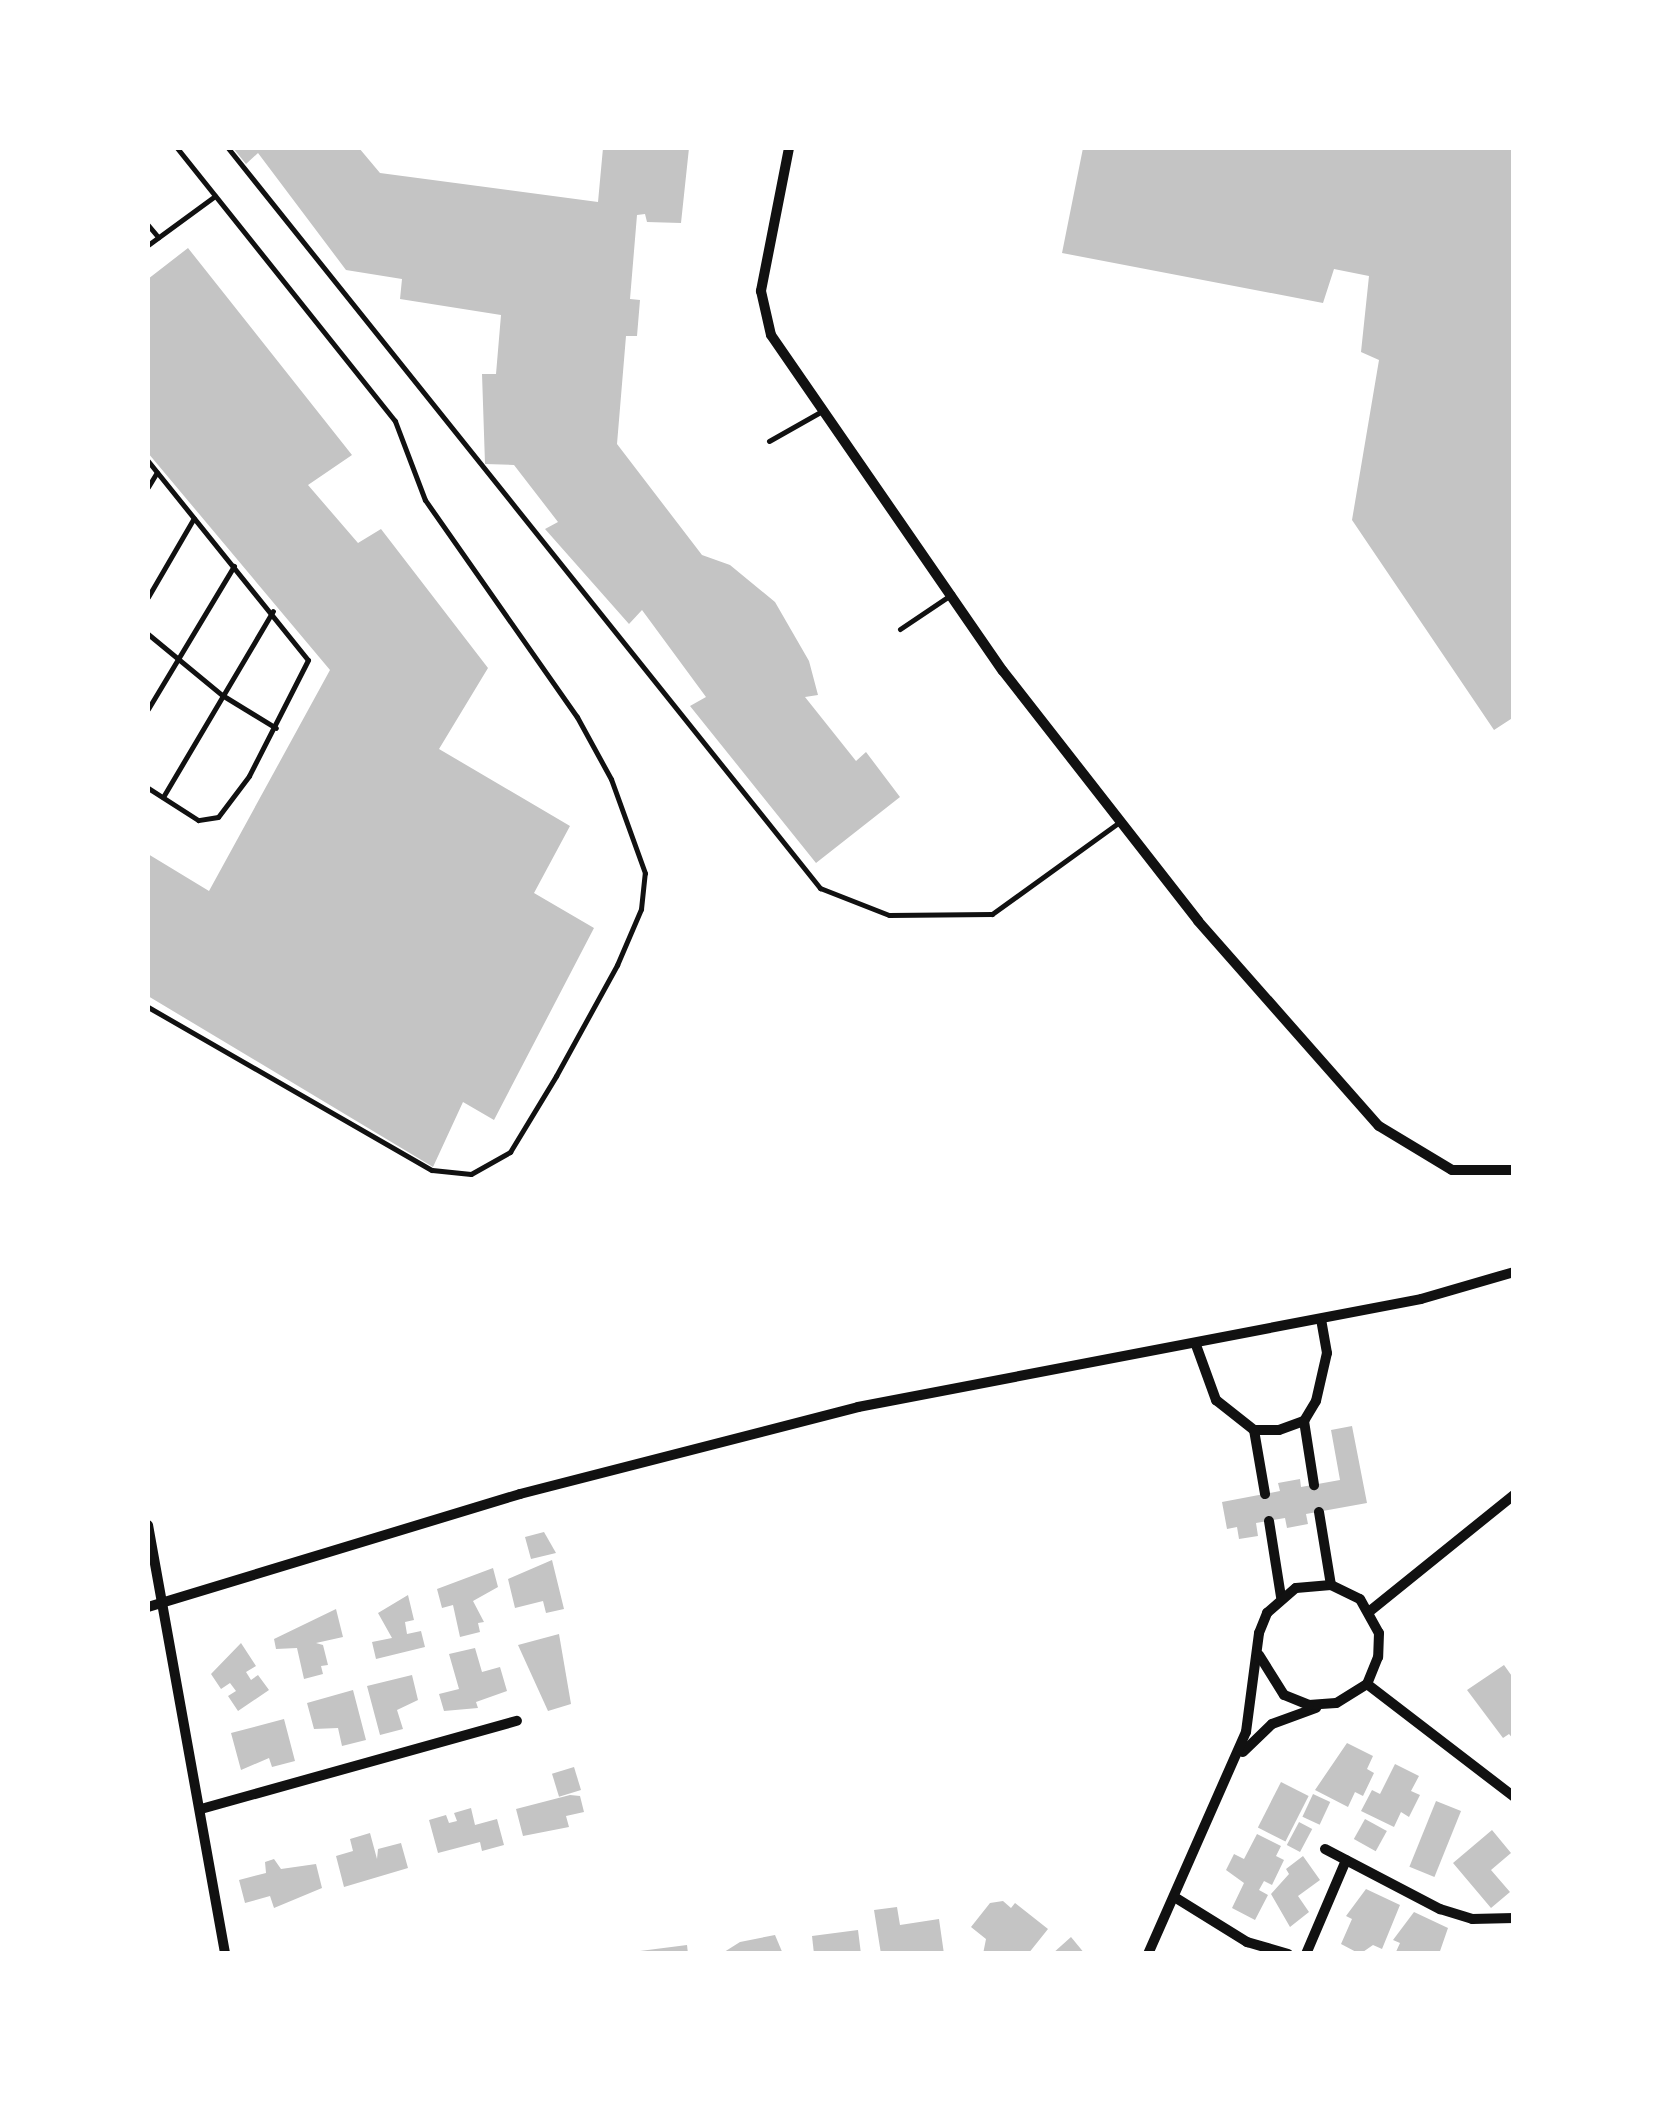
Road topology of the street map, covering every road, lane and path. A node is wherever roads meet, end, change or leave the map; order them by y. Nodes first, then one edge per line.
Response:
1 (177, 148) edge
2 (228, 148) edge
3 (781, 148) edge
4 (788, 154) edge
5 (215, 196) junction
6 (148, 225) edge
7 (158, 238) junction
8 (148, 244) edge
9 (822, 411) junction
10 (769, 441) dead end
11 (148, 460) edge
12 (157, 472) junction
13 (148, 487) edge
14 (195, 516) junction
15 (234, 565) junction
16 (952, 594) junction
17 (148, 597) edge
18 (272, 611) junction
19 (900, 629) dead end
20 (148, 634) edge
21 (176, 660) junction
22 (222, 694) junction
23 (148, 709) edge
24 (276, 728) junction
25 (148, 788) edge
26 (163, 797) junction
27 (1119, 823) junction
28 (148, 1007) edge
29 (1514, 1170) edge
30 (1514, 1272) edge
31 (1322, 1320) junction
32 (1196, 1345) junction
33 (1304, 1420) junction
34 (1254, 1430) junction
35 (1314, 1485) dead end
36 (1264, 1494) dead end
37 (1514, 1495) edge
38 (1319, 1512) dead end
39 (1269, 1521) dead end
40 (148, 1525) edge
41 (1331, 1585) junction
42 (1280, 1596) junction
43 (164, 1602) junction
44 (148, 1607) edge
45 (1370, 1611) junction
46 (1259, 1655) junction
47 (1367, 1684) junction
48 (1322, 1706) junction
49 (518, 1721) dead end
50 (1229, 1774) junction
51 (1514, 1797) edge
52 (202, 1809) junction
53 (1325, 1849) dead end
54 (1346, 1860) junction
55 (1176, 1898) junction
56 (1514, 1918) edge
57 (225, 1954) edge
58 (1148, 1954) edge
59 (1288, 1954) edge
60 (1306, 1954) edge

1 - 5 lane
2 - 27 lane
3 - 4 street
4 - 9 street
5 - 7 lane
5 - 28 lane
6 - 7 lane
7 - 8 lane
9 - 10 lane
9 - 16 street
11 - 12 lane
12 - 13 lane
12 - 14 lane
14 - 15 lane
14 - 17 lane
15 - 18 lane
15 - 21 lane
16 - 19 lane
16 - 27 street
18 - 22 lane
18 - 24 lane
20 - 21 lane
21 - 22 lane
21 - 23 lane
22 - 24 lane
22 - 26 lane
24 - 26 lane
25 - 26 lane
27 - 29 street
30 - 31 street
31 - 32 street
31 - 33 street
32 - 34 street
32 - 43 street
33 - 34 street
33 - 35 street
34 - 36 street
37 - 45 street
38 - 41 street
39 - 42 street
40 - 43 street
41 - 42 street
41 - 45 street
42 - 46 street
43 - 44 street
43 - 52 street
45 - 47 street
46 - 48 street
46 - 50 street
47 - 48 street
47 - 51 street
48 - 50 street
49 - 52 street
50 - 55 street
52 - 57 street
53 - 54 street
54 - 56 street
54 - 60 street
55 - 58 street
55 - 59 street

